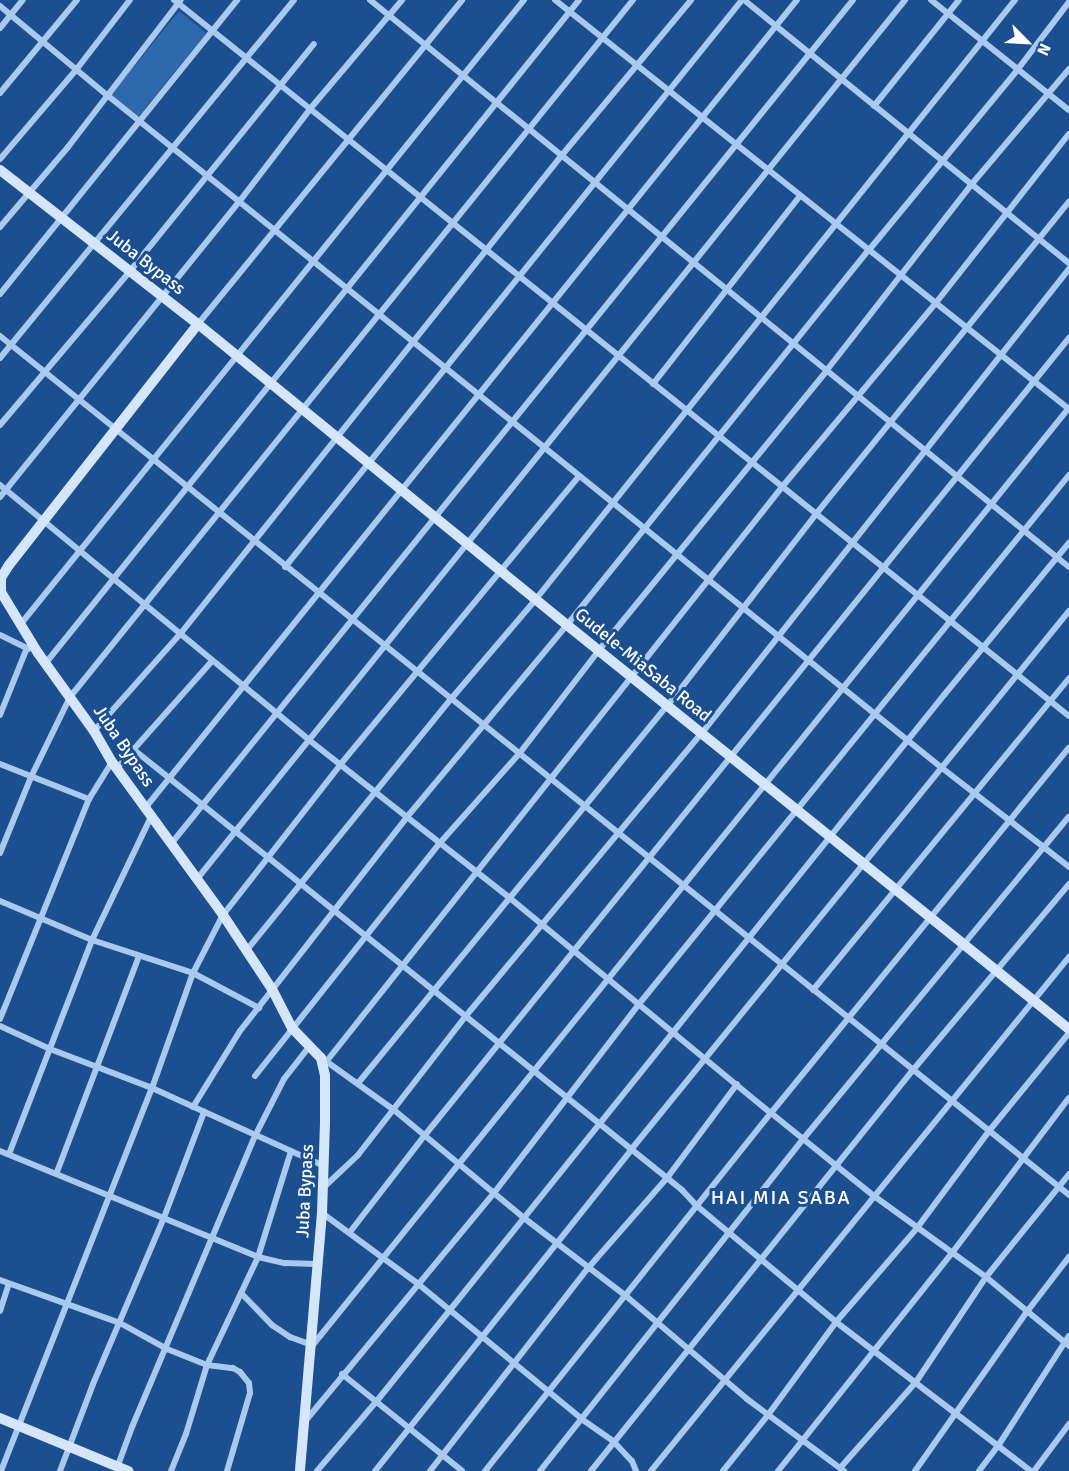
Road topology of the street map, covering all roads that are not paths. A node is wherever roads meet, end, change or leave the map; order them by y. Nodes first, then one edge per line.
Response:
1 (23, 0) edge
2 (77, 0) edge
3 (130, 0) edge
4 (237, 0) edge
5 (294, 0) edge
6 (370, 0) edge
7 (402, 0) edge
8 (462, 0) edge
9 (525, 0) edge
10 (555, 0) edge
11 (579, 0) edge
12 (633, 0) edge
13 (691, 0) edge
14 (743, 0) edge
15 (797, 0) edge
16 (853, 0) edge
17 (905, 0) edge
18 (931, 0) edge
19 (959, 0) edge
20 (1015, 0) edge
21 (178, 1) edge
22 (1069, 2) edge
23 (0, 6) edge
24 (570, 12) junction
25 (948, 14) junction
26 (11, 15) junction
27 (389, 15) junction
28 (776, 26) junction
29 (0, 28) edge
30 (211, 30) junction
31 (603, 37) junction
32 (982, 40) junction
33 (43, 41) junction
34 (314, 44) dead end
35 (427, 46) junction
36 (810, 53) junction
37 (247, 57) junction
38 (639, 64) junction
39 (1018, 69) junction
40 (1069, 69) edge
41 (76, 70) junction
42 (464, 76) junction
43 (840, 77) junction
44 (281, 86) junction
45 (669, 90) junction
46 (0, 93) edge
47 (1050, 94) junction
48 (107, 95) junction
49 (497, 102) junction
50 (874, 106) junction
51 (310, 109) junction
52 (1069, 110) edge
53 (702, 117) junction
54 (139, 121) junction
55 (529, 129) junction
56 (907, 132) junction
57 (1069, 134) edge
58 (347, 139) junction
59 (737, 143) junction
60 (173, 147) junction
61 (562, 155) junction
62 (0, 159) edge
63 (942, 160) junction
64 (0, 170) edge
65 (386, 170) junction
66 (770, 171) junction
67 (207, 175) junction
68 (595, 182) junction
69 (971, 185) junction
70 (27, 191) junction
71 (799, 197) junction
72 (419, 198) junction
73 (239, 201) junction
74 (1069, 202) edge
75 (628, 209) junction
76 (1006, 211) junction
77 (61, 217) junction
78 (834, 223) junction
79 (452, 224) junction
80 (0, 227) edge
81 (274, 230) junction
82 (662, 236) junction
83 (1040, 238) junction
84 (94, 243) junction
85 (869, 250) junction
86 (486, 251) junction
87 (314, 262) junction
88 (695, 263) junction
89 (1069, 263) edge
90 (1069, 269) edge
91 (130, 271) junction
92 (900, 276) junction
93 (518, 277) junction
94 (347, 288) junction
95 (728, 290) junction
96 (0, 294) edge
97 (161, 295) junction
98 (552, 304) junction
99 (935, 304) junction
100 (379, 315) junction
101 (760, 316) junction
102 (198, 324) junction
103 (967, 329) junction
104 (585, 330) junction
105 (0, 336) edge
106 (1069, 338) edge
107 (413, 342) junction
108 (11, 344) junction
109 (794, 344) junction
110 (1000, 354) junction
111 (236, 356) junction
112 (619, 357) junction
113 (0, 358) edge
114 (445, 368) junction
115 (827, 370) junction
116 (46, 371) junction
117 (1034, 381) junction
118 (270, 384) junction
119 (653, 384) junction
120 (479, 394) junction
121 (857, 395) junction
122 (80, 398) junction
123 (1069, 409) edge
124 (302, 410) junction
125 (686, 411) junction
126 (512, 421) junction
127 (891, 422) junction
128 (0, 425) edge
129 (117, 428) junction
130 (718, 436) junction
131 (337, 438) junction
132 (545, 448) junction
133 (925, 450) junction
134 (154, 458) junction
135 (751, 462) junction
136 (368, 463) junction
137 (1069, 475) edge
138 (579, 476) junction
139 (958, 477) junction
140 (782, 487) junction
141 (3, 488) edge
142 (186, 488) junction
143 (401, 490) junction
144 (0, 497) edge
145 (613, 503) junction
146 (992, 504) junction
147 (219, 514) junction
148 (816, 514) junction
149 (434, 517) junction
150 (45, 522) junction
151 (645, 528) junction
152 (1025, 531) junction
153 (254, 542) junction
154 (852, 543) junction
155 (1069, 543) edge
156 (468, 544) junction
157 (80, 550) junction
158 (677, 554) junction
159 (1058, 558) junction
160 (285, 567) junction
161 (1069, 567) edge
162 (884, 569) junction
163 (502, 571) junction
164 (0, 578) edge
165 (114, 578) junction
166 (708, 579) junction
167 (319, 592) junction
168 (1, 593) edge
169 (917, 595) junction
170 (536, 599) junction
171 (146, 604) junction
172 (742, 607) junction
173 (1069, 611) edge
174 (351, 620) junction
175 (950, 621) junction
176 (20, 625) junction
177 (567, 626) junction
178 (181, 633) junction
179 (0, 635) edge
180 (777, 635) junction
181 (384, 646) junction
182 (27, 648) junction
183 (983, 648) junction
184 (599, 650) junction
185 (38, 653) junction
186 (212, 661) junction
187 (810, 662) junction
188 (45, 664) junction
189 (417, 673) junction
190 (1017, 675) junction
191 (632, 676) junction
192 (1069, 678) edge
193 (246, 686) junction
194 (843, 688) junction
195 (70, 697) junction
196 (451, 699) junction
197 (1050, 701) junction
198 (668, 705) junction
199 (276, 713) junction
200 (873, 713) junction
201 (0, 715) edge
202 (1069, 716) edge
203 (482, 724) junction
204 (94, 731) junction
205 (702, 733) junction
206 (309, 740) junction
207 (908, 740) junction
208 (1069, 748) edge
209 (133, 749) junction
210 (519, 754) junction
211 (732, 757) junction
212 (115, 764) junction
213 (0, 765) edge
214 (340, 765) junction
215 (942, 768) junction
216 (31, 777) junction
217 (169, 778) junction
218 (551, 780) junction
219 (765, 784) junction
220 (375, 792) junction
221 (974, 793) junction
222 (89, 799) junction
223 (204, 805) junction
224 (584, 807) junction
225 (797, 810) junction
226 (149, 811) junction
227 (407, 817) junction
228 (1069, 817) edge
229 (1010, 818) junction
230 (236, 830) junction
231 (618, 834) junction
232 (832, 837) junction
233 (171, 844) junction
234 (439, 844) junction
235 (1046, 847) junction
236 (0, 854) edge
237 (268, 857) junction
238 (649, 859) junction
239 (865, 864) junction
240 (1069, 867) edge
241 (477, 872) junction
242 (196, 879) junction
243 (1069, 884) edge
244 (303, 885) junction
245 (683, 885) junction
246 (897, 890) junction
247 (511, 899) junction
248 (0, 901) edge
249 (334, 911) junction
250 (715, 912) junction
251 (223, 915) junction
252 (930, 917) junction
253 (42, 919) junction
254 (541, 925) junction
255 (366, 936) junction
256 (748, 938) junction
257 (92, 940) junction
258 (962, 944) junction
259 (246, 951) junction
260 (574, 952) junction
261 (139, 956) junction
262 (1069, 957) edge
263 (781, 964) junction
264 (401, 965) junction
265 (998, 972) junction
266 (193, 973) junction
267 (608, 978) junction
268 (272, 989) junction
269 (432, 990) junction
270 (813, 990) junction
271 (1034, 1001) junction
272 (639, 1004) junction
273 (259, 1008) junction
274 (465, 1017) junction
275 (848, 1018) junction
276 (0, 1019) edge
277 (0, 1026) edge
278 (292, 1028) junction
279 (1069, 1029) edge
280 (673, 1032) junction
281 (1069, 1033) edge
282 (881, 1044) junction
283 (498, 1045) junction
284 (309, 1047) junction
285 (50, 1049) junction
286 (705, 1058) junction
287 (323, 1060) junction
288 (96, 1067) junction
289 (913, 1070) junction
290 (532, 1072) junction
291 (255, 1076) dead end
292 (358, 1082) junction
293 (737, 1084) junction
294 (152, 1088) junction
295 (1069, 1098) edge
296 (566, 1099) junction
297 (952, 1101) junction
298 (193, 1107) junction
299 (394, 1110) junction
300 (204, 1112) junction
301 (771, 1113) junction
302 (599, 1126) junction
303 (989, 1131) junction
304 (425, 1135) junction
305 (255, 1136) junction
306 (804, 1138) junction
307 (0, 1151) edge
308 (630, 1151) junction
309 (291, 1152) junction
310 (9, 1154) junction
311 (1023, 1159) junction
312 (458, 1164) junction
313 (837, 1164) junction
314 (324, 1166) junction
315 (57, 1172) junction
316 (1069, 1174) edge
317 (667, 1179) junction
318 (1058, 1187) junction
319 (322, 1190) junction
320 (494, 1193) junction
321 (109, 1196) junction
322 (874, 1196) junction
323 (1069, 1196) edge
324 (697, 1206) junction
325 (322, 1213) junction
326 (524, 1218) junction
327 (163, 1221) junction
328 (917, 1227) junction
329 (350, 1232) junction
330 (730, 1233) junction
331 (212, 1240) junction
332 (556, 1243) junction
333 (952, 1252) junction
334 (382, 1256) junction
335 (258, 1257) junction
336 (1069, 1257) edge
337 (763, 1259) junction
338 (316, 1264) junction
339 (589, 1267) junction
340 (986, 1277) junction
341 (0, 1280) edge
342 (417, 1283) junction
343 (9, 1284) junction
344 (797, 1290) junction
345 (241, 1293) junction
346 (626, 1296) junction
347 (66, 1304) junction
348 (450, 1310) junction
349 (0, 1311) edge
350 (1026, 1312) junction
351 (836, 1322) junction
352 (120, 1323) junction
353 (657, 1325) junction
354 (484, 1336) junction
355 (1069, 1336) edge
356 (1067, 1344) edge
357 (308, 1347) junction
358 (167, 1349) junction
359 (875, 1350) junction
360 (689, 1352) junction
361 (515, 1362) junction
362 (207, 1365) junction
363 (342, 1374) junction
364 (726, 1382) junction
365 (916, 1383) junction
366 (549, 1390) junction
367 (376, 1402) junction
368 (956, 1413) junction
369 (768, 1415) junction
370 (0, 1418) edge
371 (583, 1420) junction
372 (304, 1422) junction
373 (19, 1424) junction
374 (1069, 1424) edge
375 (410, 1428) junction
376 (803, 1439) junction
377 (614, 1442) junction
378 (69, 1446) junction
379 (998, 1446) junction
380 (442, 1456) junction
381 (843, 1469) edge
382 (121, 1470) edge
383 (654, 1470) edge
384 (1, 1471) edge
385 (60, 1471) edge
386 (171, 1471) edge
387 (227, 1471) edge
388 (300, 1471) edge
389 (317, 1471) edge
390 (375, 1471) edge
391 (430, 1471) edge
392 (462, 1471) edge
393 (485, 1471) edge
394 (540, 1471) edge
395 (591, 1471) edge
396 (636, 1471) edge
397 (723, 1471) edge
398 (778, 1471) edge
399 (915, 1471) edge
400 (979, 1471) edge
401 (1032, 1471) edge

1 - 26 street
2 - 33 street
3 - 41 street
4 - 30 street
5 - 37 street
6 - 27 street
7 - 27 street
8 - 35 street
9 - 42 street
10 - 24 street
11 - 24 street
12 - 31 street
13 - 38 street
14 - 28 street
14 - 45 street
15 - 28 street
16 - 36 street
17 - 43 street
18 - 25 street
19 - 25 street
20 - 32 street
21 - 30 street
21 - 48 street
22 - 39 street
23 - 26 street
24 - 31 street
24 - 49 street
25 - 32 street
25 - 50 street
26 - 29 street
26 - 33 street
27 - 35 street
27 - 51 street
28 - 36 street
28 - 53 street
30 - 37 street
30 - 54 street
31 - 38 street
31 - 55 street
32 - 39 street
32 - 56 street
33 - 41 street
33 - 46 street
34 - 44 street
35 - 42 street
35 - 58 street
36 - 43 street
36 - 59 street
37 - 44 street
37 - 60 street
38 - 45 street
38 - 61 street
39 - 47 street
39 - 63 street
40 - 47 street
41 - 48 street
41 - 62 street
42 - 49 street
42 - 65 street
43 - 50 street
43 - 66 street
44 - 51 street
44 - 67 street
45 - 53 street
45 - 68 street
47 - 52 street
47 - 69 street
48 - 54 street
48 - 70 street
49 - 55 street
49 - 72 street
50 - 56 street
51 - 58 street
51 - 73 street
53 - 59 street
53 - 75 street
54 - 60 street
54 - 77 street
55 - 61 street
55 - 79 street
56 - 63 street
56 - 78 street
57 - 76 street
58 - 65 street
58 - 81 street
59 - 66 street
59 - 82 street
60 - 67 street
60 - 84 street
61 - 68 street
61 - 86 street
63 - 69 street
63 - 85 street
64 - 70 main road, Juba Bypass
65 - 72 street
65 - 87 street
66 - 71 street
66 - 88 street
67 - 73 street
67 - 91 street
68 - 75 street
68 - 93 street
69 - 76 street
69 - 92 street
70 - 77 main road, Juba Bypass
70 - 80 street
71 - 78 street
71 - 95 street
72 - 79 street
72 - 94 street
73 - 81 street
73 - 97 street
74 - 83 street
75 - 82 street
75 - 98 street
76 - 83 street
76 - 99 street
77 - 84 main road, Juba Bypass
77 - 96 street
78 - 85 street
78 - 101 street
79 - 86 street
79 - 100 street
81 - 87 street
81 - 102 street
82 - 88 street
82 - 104 street
83 - 89 street
83 - 103 street
84 - 91 main road, Juba Bypass
84 - 108 street
85 - 92 street
85 - 109 street
86 - 93 street
86 - 107 street
87 - 94 street
87 - 111 street
88 - 95 street
88 - 112 street
90 - 110 street
91 - 97 main road, Juba Bypass
91 - 116 street
92 - 99 street
92 - 115 street
93 - 98 street
93 - 114 street
94 - 100 street
94 - 118 street
95 - 101 street
95 - 119 street
97 - 102 main road, Juba Bypass
97 - 122 street
98 - 104 street
98 - 120 street
99 - 103 street
99 - 121 street
100 - 107 street
100 - 124 street
101 - 109 street
101 - 125 street
102 - 111 main road, Gudele-MiaSaba Road
102 - 129 main road, Juba Bypass
103 - 110 street
103 - 127 street
104 - 112 street
104 - 126 street
105 - 108 street
106 - 117 street
107 - 114 street
107 - 131 street
108 - 113 street
108 - 116 street
109 - 115 street
109 - 130 street
110 - 117 street
110 - 133 street
111 - 118 main road, Gudele-MiaSaba Road
111 - 134 street
112 - 119 street
112 - 132 street
114 - 120 street
114 - 136 street
115 - 121 street
115 - 135 street
116 - 122 street
116 - 128 street
117 - 123 street
117 - 139 street
118 - 124 main road, Gudele-MiaSaba Road
118 - 142 street
119 - 125 street
120 - 126 street
120 - 143 street
121 - 127 street
121 - 140 street
122 - 129 street
122 - 141 street
123 - 146 street
124 - 131 main road, Gudele-MiaSaba Road
124 - 147 street
125 - 130 street
125 - 145 street
126 - 132 street
126 - 149 street
127 - 133 street
127 - 148 street
129 - 134 street
129 - 150 main road, Juba Bypass
130 - 135 street
130 - 151 street
131 - 136 main road, Gudele-MiaSaba Road
131 - 153 street
132 - 138 street
132 - 156 street
133 - 139 street
133 - 154 street
134 - 142 street
134 - 157 street
135 - 140 street
135 - 158 street
136 - 143 main road, Gudele-MiaSaba Road
136 - 160 street
137 - 152 street
138 - 145 street
138 - 163 street
139 - 146 street
139 - 162 street
140 - 148 street
140 - 166 street
141 - 144 street
141 - 150 street
142 - 147 street
142 - 165 street
143 - 149 main road, Gudele-MiaSaba Road
143 - 167 street
145 - 151 street
145 - 170 street
146 - 152 street
146 - 169 street
147 - 153 street
147 - 171 street
148 - 154 street
148 - 172 street
149 - 156 main road, Gudele-MiaSaba Road
149 - 174 street
150 - 157 street
150 - 164 main road, Juba Bypass
151 - 158 street
151 - 177 street
152 - 159 street
152 - 175 street
153 - 160 street
153 - 178 street
154 - 162 street
154 - 180 street
155 - 159 street
156 - 163 main road, Gudele-MiaSaba Road
156 - 181 street
157 - 165 street
157 - 176 street
158 - 166 street
158 - 184 street
159 - 161 street
159 - 183 street
160 - 167 street
162 - 169 street
162 - 187 street
163 - 170 main road, Gudele-MiaSaba Road
163 - 189 street
164 - 168 main road, Juba Bypass
165 - 171 street
165 - 188 street
166 - 172 street
166 - 191 street
167 - 174 street
167 - 193 street
168 - 176 main road, Juba Bypass
169 - 175 street
169 - 194 street
170 - 177 main road, Gudele-MiaSaba Road
170 - 196 street
171 - 178 street
171 - 195 street
172 - 180 street
172 - 198 street
173 - 190 street
174 - 181 street
174 - 199 street
175 - 183 street
175 - 200 street
176 - 185 main road, Juba Bypass
177 - 184 main road, Gudele-MiaSaba Road
177 - 203 street
178 - 186 street
178 - 204 street
179 - 182 street
180 - 187 street
180 - 205 street
181 - 189 street
181 - 206 street
182 - 185 street
182 - 201 street
183 - 190 street
183 - 207 street
184 - 191 main road, Gudele-MiaSaba Road
184 - 210 street
185 - 188 main road, Juba Bypass
186 - 193 street
186 - 209 street
187 - 194 street
187 - 211 street
188 - 195 main road, Juba Bypass
189 - 196 street
189 - 214 street
190 - 197 street
190 - 215 street
191 - 198 main road, Gudele-MiaSaba Road
191 - 218 street
192 - 197 street
193 - 199 street
193 - 217 street
194 - 200 street
194 - 219 street
195 - 204 main road, Juba Bypass
195 - 216 street
196 - 203 street
196 - 220 street
197 - 202 street
197 - 221 street
198 - 205 main road, Gudele-MiaSaba Road
198 - 224 street
199 - 206 street
199 - 223 street
200 - 207 street
200 - 225 street
203 - 210 street
203 - 227 street
204 - 212 main road, Juba Bypass
205 - 211 main road, Gudele-MiaSaba Road
205 - 231 street
206 - 214 street
206 - 230 street
207 - 215 street
207 - 232 street
208 - 229 street
209 - 212 street
209 - 217 street
210 - 218 street
210 - 234 street
211 - 219 main road, Gudele-MiaSaba Road
211 - 238 street
212 - 222 street
212 - 226 main road, Juba Bypass
213 - 216 street
214 - 220 street
214 - 237 street
215 - 221 street
215 - 239 street
216 - 222 street
216 - 236 street
217 - 223 street
217 - 226 street
218 - 224 street
218 - 241 street
219 - 225 main road, Gudele-MiaSaba Road
219 - 245 street
220 - 227 street
220 - 244 street
221 - 229 street
221 - 246 street
222 - 253 street
223 - 230 street
223 - 233 street
224 - 231 street
224 - 247 street
225 - 232 main road, Gudele-MiaSaba Road
225 - 250 street
226 - 233 main road, Juba Bypass
226 - 257 street
227 - 234 street
227 - 249 street
228 - 235 street
229 - 235 street
229 - 252 street
230 - 237 street
230 - 242 street
231 - 238 street
231 - 254 street
232 - 239 main road, Gudele-MiaSaba Road
232 - 256 street
233 - 242 main road, Juba Bypass
234 - 241 street
234 - 255 street
235 - 240 street
235 - 258 street
237 - 244 street
237 - 251 street
238 - 245 street
238 - 260 street
239 - 246 main road, Gudele-MiaSaba Road
239 - 263 street
241 - 247 street
241 - 264 street
242 - 251 main road, Juba Bypass
243 - 265 street
244 - 249 street
244 - 259 street
245 - 250 street
245 - 267 street
246 - 252 main road, Gudele-MiaSaba Road
246 - 270 street
247 - 254 street
247 - 269 street
248 - 253 street
249 - 255 street
249 - 268 street
250 - 256 street
250 - 272 street
251 - 259 main road, Juba Bypass
251 - 266 street
252 - 258 main road, Gudele-MiaSaba Road
252 - 275 street
253 - 257 street
253 - 276 street
254 - 260 street
254 - 274 street
255 - 264 street
255 - 278 street
256 - 263 street
256 - 280 street
257 - 261 street
257 - 285 street
258 - 265 main road, Gudele-MiaSaba Road
258 - 282 street
259 - 268 main road, Juba Bypass
260 - 267 street
260 - 283 street
261 - 266 street
261 - 288 street
262 - 271 street
263 - 270 street
263 - 286 street
264 - 269 street
264 - 287 street
265 - 271 main road, Gudele-MiaSaba Road
265 - 289 street
266 - 273 street
266 - 294 street
267 - 272 street
267 - 290 street
268 - 273 street
268 - 278 main road, Juba Bypass
269 - 274 street
269 - 292 street
270 - 275 street
271 - 279 main road, Gudele-MiaSaba Road
271 - 297 street
272 - 280 street
272 - 296 street
273 - 298 street
274 - 283 street
274 - 299 street
275 - 282 street
275 - 301 street
277 - 285 street
278 - 284 main road, Juba Bypass
278 - 291 street
280 - 286 street
280 - 302 street
281 - 303 street
282 - 289 street
282 - 306 street
283 - 290 street
283 - 304 street
284 - 287 main road, Juba Bypass
284 - 305 street
285 - 288 street
285 - 310 street
286 - 293 street
286 - 308 street
287 - 292 street
287 - 314 main road, Juba Bypass
288 - 294 street
288 - 315 street
289 - 297 street
289 - 313 street
290 - 296 street
290 - 312 street
292 - 299 street
293 - 301 street
293 - 317 street
294 - 298 street
294 - 321 street
295 - 311 street
296 - 302 street
296 - 320 street
297 - 303 street
297 - 322 street
298 - 300 street
299 - 304 street
299 - 319 street
300 - 305 street
300 - 327 street
301 - 306 street
301 - 324 street
302 - 308 street
302 - 326 street
303 - 311 street
303 - 328 street
304 - 312 street
304 - 329 street
305 - 309 street
305 - 331 street
306 - 313 street
306 - 330 street
307 - 310 street
308 - 317 street
308 - 332 street
309 - 314 street
309 - 335 street
310 - 315 street
311 - 318 street
311 - 333 street
312 - 320 street
312 - 334 street
313 - 322 street
313 - 337 street
314 - 319 main road, Juba Bypass
315 - 321 street
316 - 318 street
317 - 324 street
317 - 339 street
318 - 323 street
318 - 340 street
319 - 325 main road, Juba Bypass
320 - 326 street
320 - 342 street
321 - 327 street
321 - 347 street
322 - 328 street
322 - 344 street
324 - 330 street
324 - 346 street
325 - 329 street
325 - 338 main road, Juba Bypass
326 - 332 street
326 - 348 street
327 - 331 street
327 - 352 street
328 - 333 street
328 - 351 street
329 - 334 street
330 - 337 street
330 - 353 street
331 - 335 street
331 - 358 street
332 - 339 street
332 - 354 street
333 - 340 street
333 - 359 street
334 - 342 street
334 - 357 street
335 - 338 street
335 - 345 street
336 - 350 street
337 - 344 street
337 - 360 street
338 - 357 main road, Juba Bypass
339 - 346 street
339 - 361 street
340 - 350 street
340 - 365 street
341 - 343 street
342 - 348 street
342 - 363 street
343 - 347 street
343 - 349 street
344 - 351 street
344 - 364 street
345 - 357 street
345 - 362 street
346 - 353 street
346 - 366 street
347 - 352 street
347 - 373 street
348 - 354 street
348 - 367 street
350 - 356 street
350 - 368 street
351 - 359 street
351 - 369 street
352 - 358 street
352 - 378 street
353 - 360 street
353 - 371 street
354 - 361 street
354 - 375 street
355 - 356 street
356 - 379 street
357 - 372 main road, Juba Bypass
358 - 362 street
358 - 382 street
359 - 365 street
359 - 376 street
360 - 364 street
360 - 377 street
361 - 366 street
361 - 380 street
362 - 386 street
362 - 387 street
363 - 367 street
363 - 372 street
364 - 369 street
364 - 383 street
365 - 368 street
365 - 381 street
366 - 371 street
366 - 393 street
367 - 375 street
367 - 389 street
368 - 379 street
368 - 399 street
369 - 376 street
369 - 397 street
370 - 373 main road
371 - 377 street
371 - 394 street
372 - 388 main road, Juba Bypass
373 - 378 main road
373 - 384 street
374 - 401 street
375 - 380 street
375 - 390 street
376 - 381 street
376 - 398 street
377 - 395 street
377 - 396 street
378 - 382 main road
378 - 385 street
379 - 400 street
379 - 401 street
380 - 391 street
380 - 392 street

